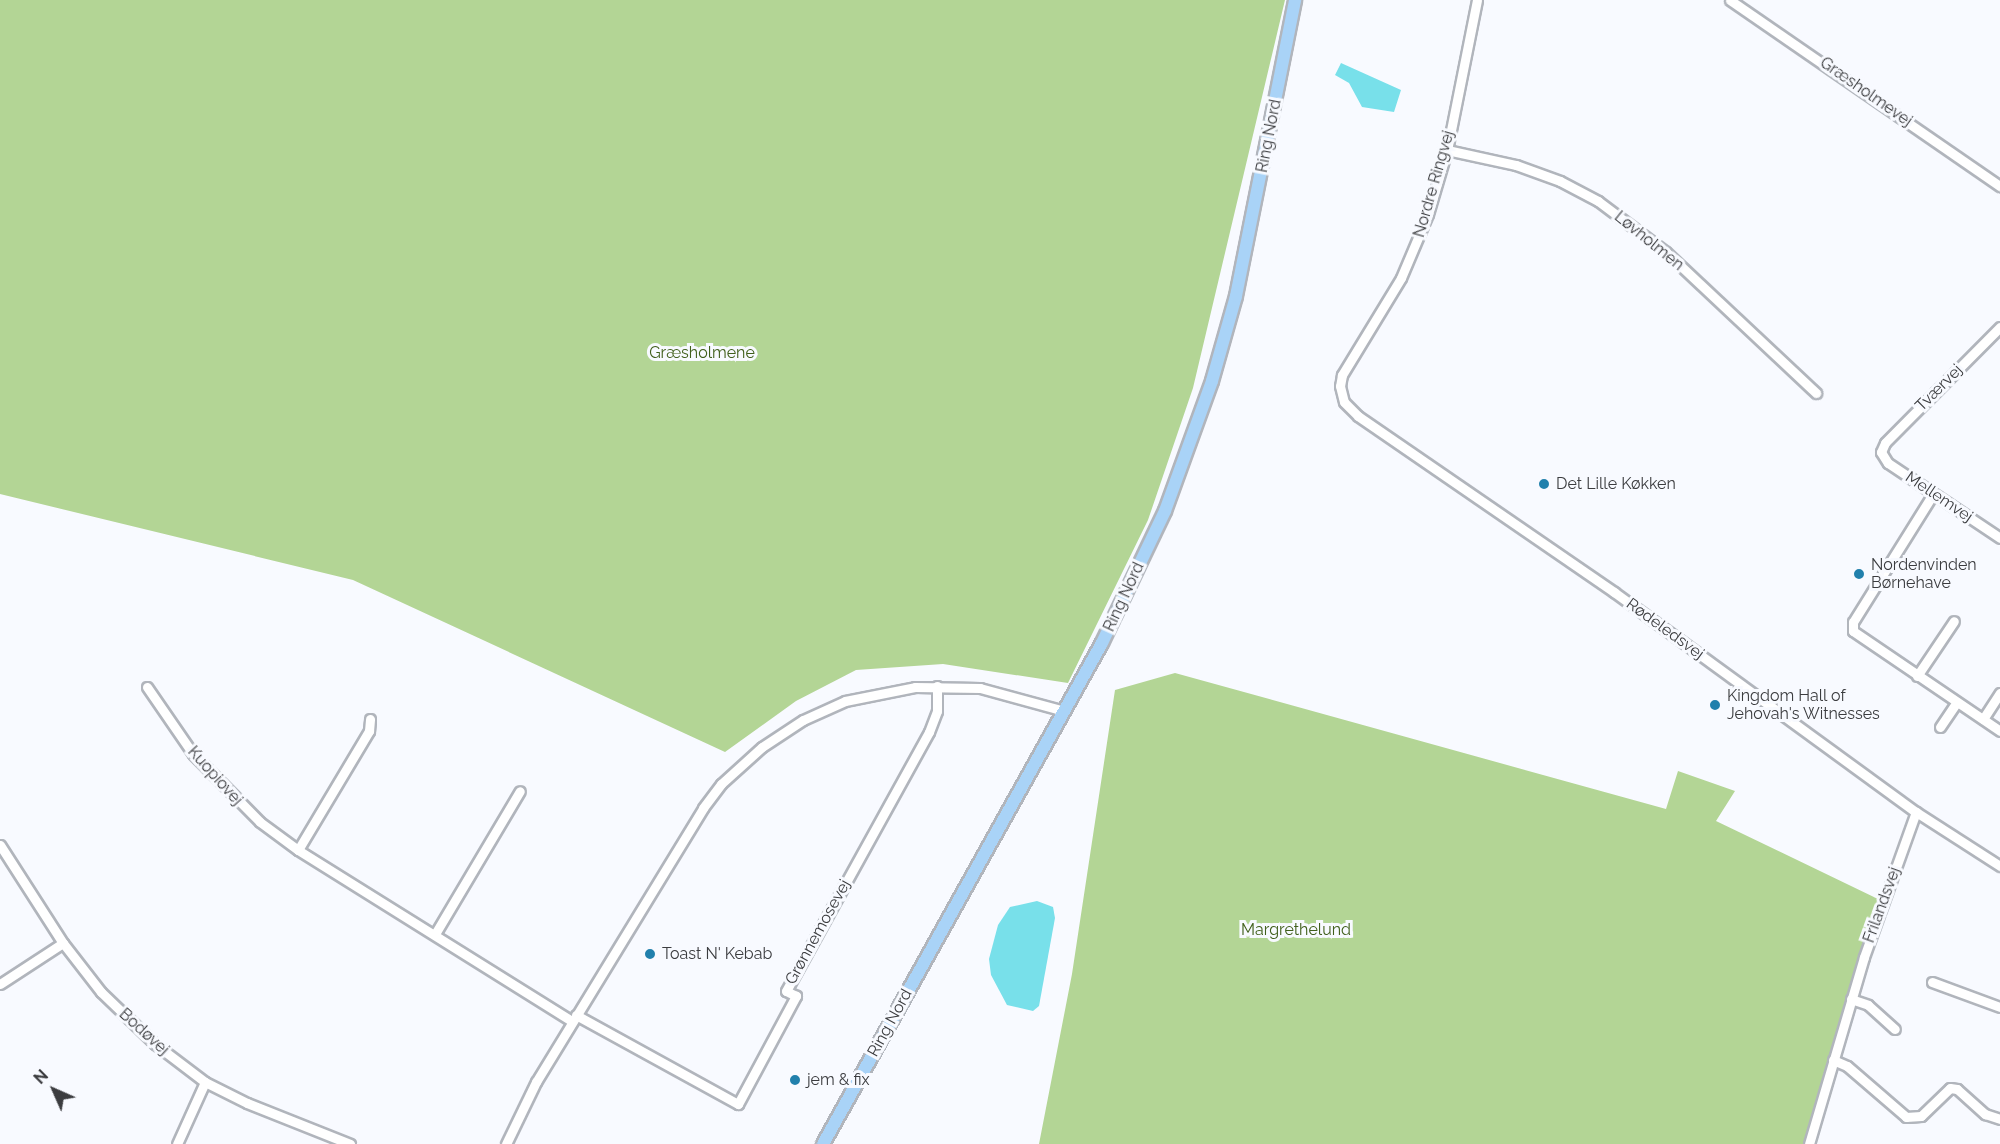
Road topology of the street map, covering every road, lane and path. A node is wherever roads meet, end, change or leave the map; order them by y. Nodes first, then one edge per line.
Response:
1 (1295, 0) edge
2 (1477, 0) edge
3 (1730, 0) edge
4 (1447, 150) junction
5 (2000, 186) edge
6 (2000, 327) edge
7 (1340, 386) joint
8 (1816, 393) dead end
9 (1881, 452) joint
10 (1933, 494) junction
11 (2000, 538) edge
12 (1954, 621) dead end
13 (1917, 676) junction
14 (937, 686) junction
15 (147, 687) dead end
16 (2000, 693) edge
17 (1957, 702) junction
18 (1064, 711) junction
19 (370, 719) dead end
20 (1983, 719) junction
21 (1940, 727) dead end
22 (2000, 731) edge
23 (520, 791) dead end
24 (1916, 812) junction
25 (0, 845) edge
26 (298, 850) junction
27 (2000, 866) edge
28 (435, 934) junction
29 (63, 943) junction
30 (1932, 982) dead end
31 (0, 984) edge
32 (1851, 999) junction
33 (2000, 1007) edge
34 (574, 1018) junction
35 (1895, 1029) dead end
36 (1833, 1060) junction
37 (205, 1082) junction
38 (2000, 1119) edge
39 (177, 1144) edge
40 (350, 1144) edge
41 (506, 1144) edge
42 (823, 1144) edge
43 (1809, 1144) edge

1 - 18 main road, Ring Nord
2 - 4 street, Nordre Ringvej
3 - 5 street, Græsholmevej
4 - 7 street, Nordre Ringvej
4 - 8 street, Løvholmen
6 - 9 street, Tværvej
7 - 24 street, Rødeledsvej
9 - 10 street, Mellemvej
10 - 11 street, Mellemvej
10 - 13 street
12 - 13 street
13 - 17 street
14 - 18 street
14 - 34 street
14 - 34 street, Grønnemosevej
15 - 26 street, Kuopiovej
16 - 20 street
17 - 20 street
17 - 21 street
18 - 42 main road, Ring Nord
19 - 26 street
20 - 22 street
23 - 28 street
24 - 27 street, Rødeledsvej
24 - 32 street, Frilandsvej
25 - 29 street, Bodøvej
26 - 28 street, Kuopiovej
28 - 34 street, Kuopiovej
29 - 31 street
29 - 37 street, Bodøvej
30 - 33 street
32 - 35 street
32 - 36 street, Frilandsvej
34 - 41 street
36 - 38 street
36 - 43 street, Frilandsvej
37 - 39 street
37 - 40 street, Bodøvej

